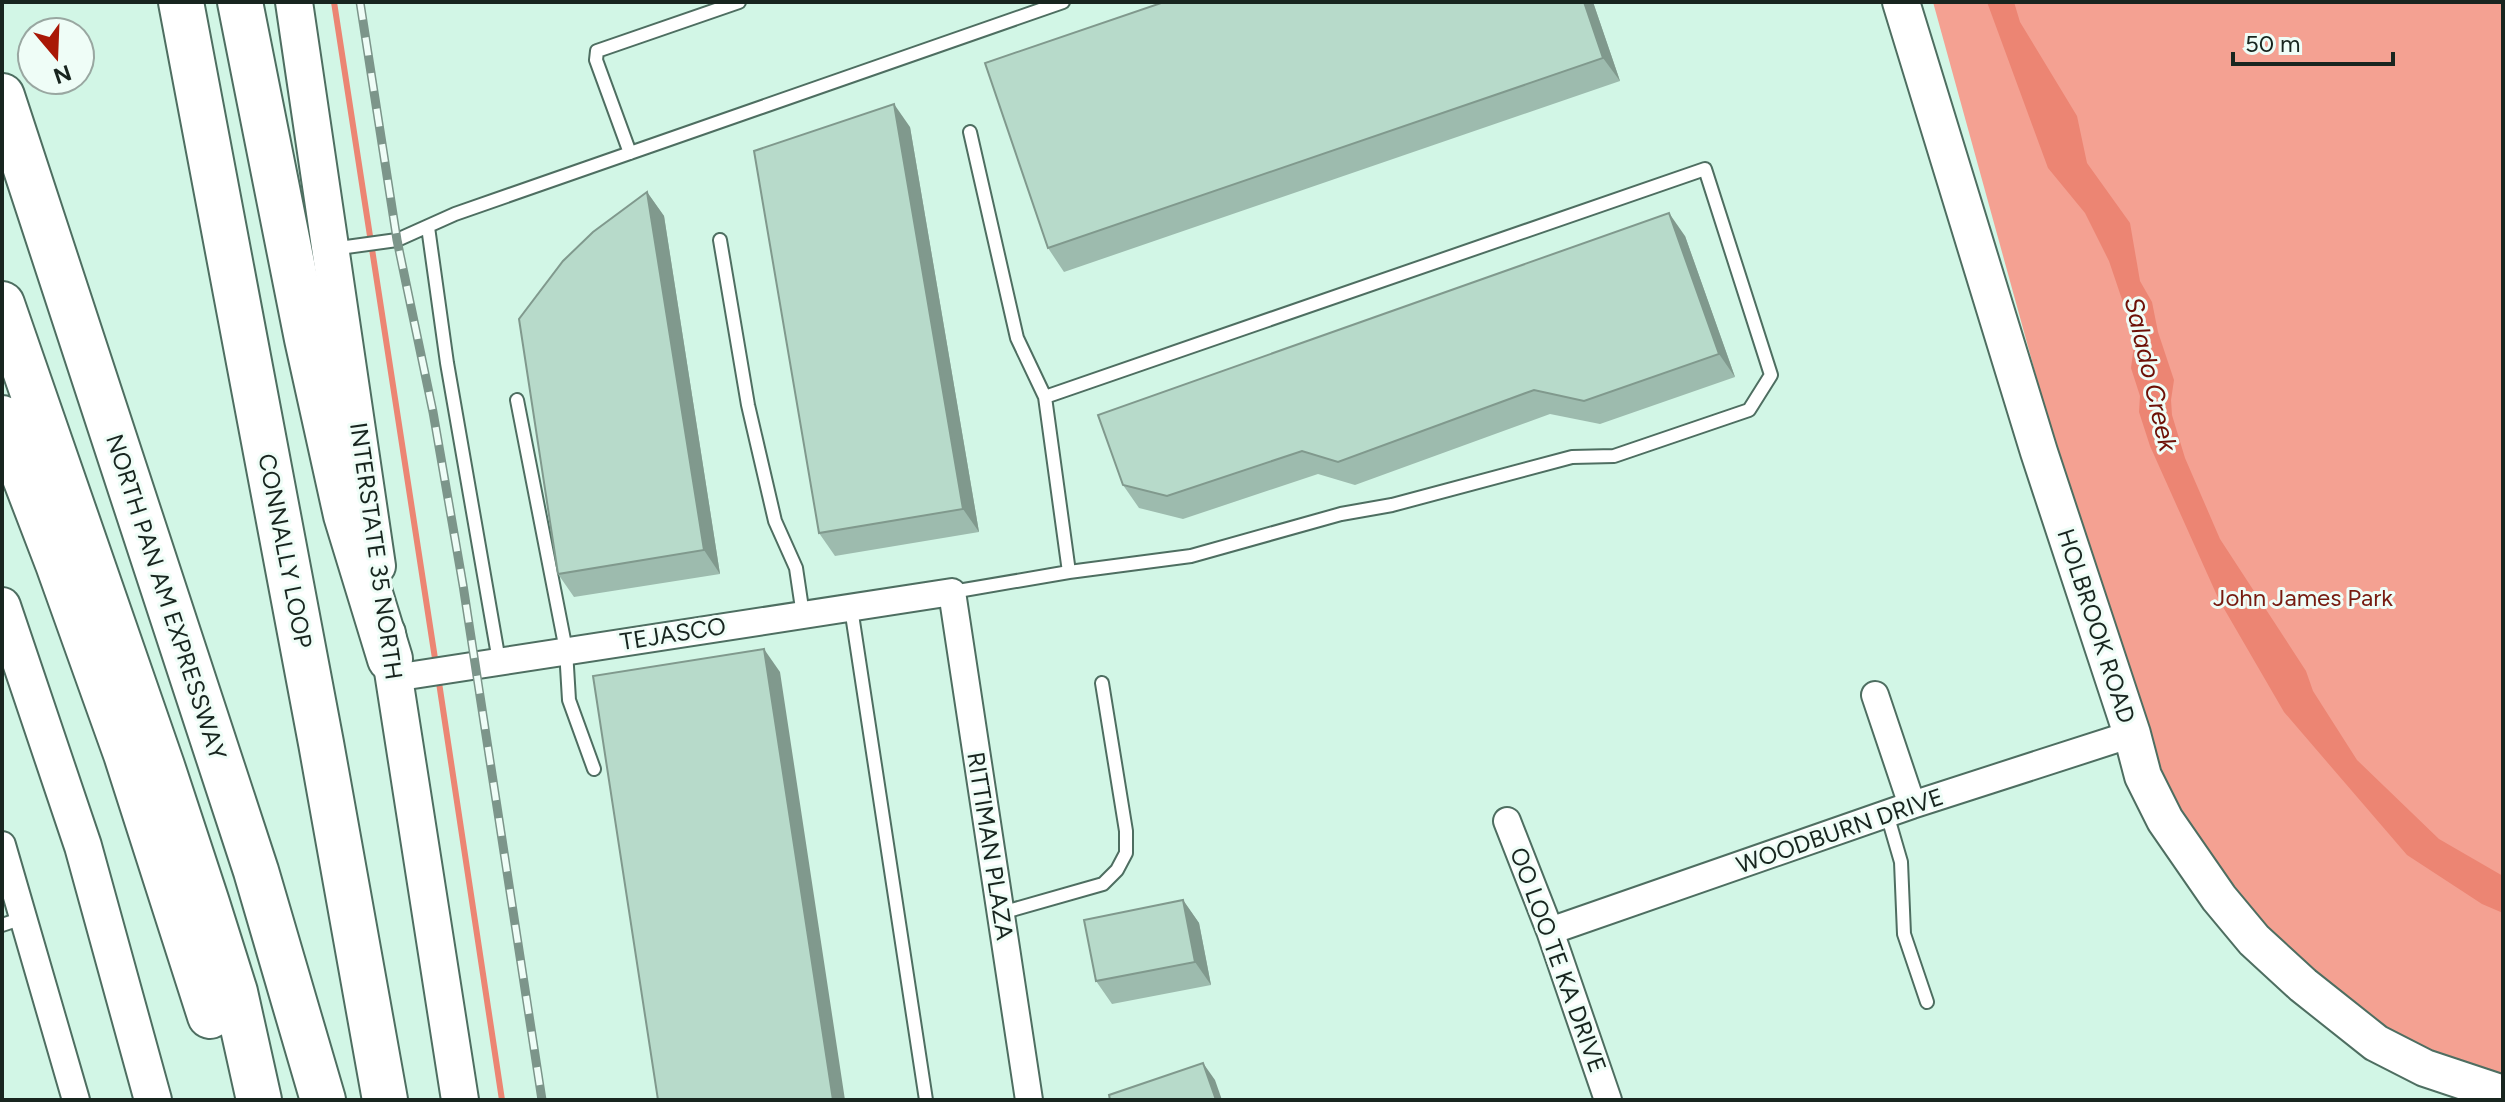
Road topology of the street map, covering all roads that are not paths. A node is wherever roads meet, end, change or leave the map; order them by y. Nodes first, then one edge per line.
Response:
1 (181, 2) edge
2 (240, 2) edge
3 (294, 2) edge
4 (739, 2) edge
5 (1063, 2) edge
6 (1901, 2) edge
7 (2, 96) edge
8 (970, 132) dead end
9 (630, 153) junction
10 (428, 227) junction
11 (720, 240) dead end
12 (346, 247) junction
13 (2, 304) edge
14 (1045, 397) junction
15 (517, 400) dead end
16 (2, 418) edge
17 (1069, 572) junction
18 (952, 592) junction
19 (2, 606) edge
20 (851, 608) junction
21 (803, 615) junction
22 (566, 650) junction
23 (499, 661) junction
24 (414, 670) junction
25 (1102, 683) dead end
26 (1875, 695) dead end
27 (2132, 734) junction
28 (594, 769) dead end
29 (1912, 805) junction
30 (1887, 814) junction
31 (1507, 821) dead end
32 (2, 845) edge
33 (1001, 913) junction
34 (13, 921) edge
35 (1550, 931) junction
36 (1927, 1002) dead end
37 (2503, 1094) edge
38 (76, 1100) edge
39 (153, 1100) edge
40 (237, 1100) edge
41 (259, 1100) edge
42 (323, 1100) edge
43 (385, 1100) edge
44 (460, 1100) edge
45 (926, 1100) edge
46 (1029, 1100) edge
47 (1608, 1100) edge

1 - 43 highway, CONNALLY LOOP
2 - 24 highway
3 - 12 main road, INTERSTATE 35 NORTH
4 - 9 lane
5 - 9 lane
6 - 27 main road, HOLBROOK ROAD
7 - 42 highway, NORTH PAN AM EXPRESSWAY
8 - 14 lane
9 - 10 lane
10 - 12 lane
10 - 23 lane
11 - 21 lane
12 - 24 main road, INTERSTATE 35 NORTH
13 - 41 highway
14 - 17 lane
14 - 17 lane
15 - 22 lane
16 - 40 highway
17 - 18 lane
18 - 20 street, TEJASCO
18 - 33 street, RITTIMAN PLAZA
19 - 39 main road
20 - 21 street, TEJASCO
20 - 45 lane
21 - 22 street, TEJASCO
22 - 23 street, TEJASCO
22 - 28 lane
23 - 24 street, TEJASCO
24 - 44 main road, INTERSTATE 35 NORTH
25 - 33 lane
26 - 29 street
27 - 29 street, WOODBURN DRIVE
27 - 37 main road, HOLBROOK ROAD
29 - 30 street, WOODBURN DRIVE
30 - 35 street, WOODBURN DRIVE
30 - 36 lane
31 - 35 street, OO LOO TE KA DRIVE
32 - 34 street
33 - 46 street, RITTIMAN PLAZA
34 - 38 street
35 - 47 street, OO LOO TE KA DRIVE

